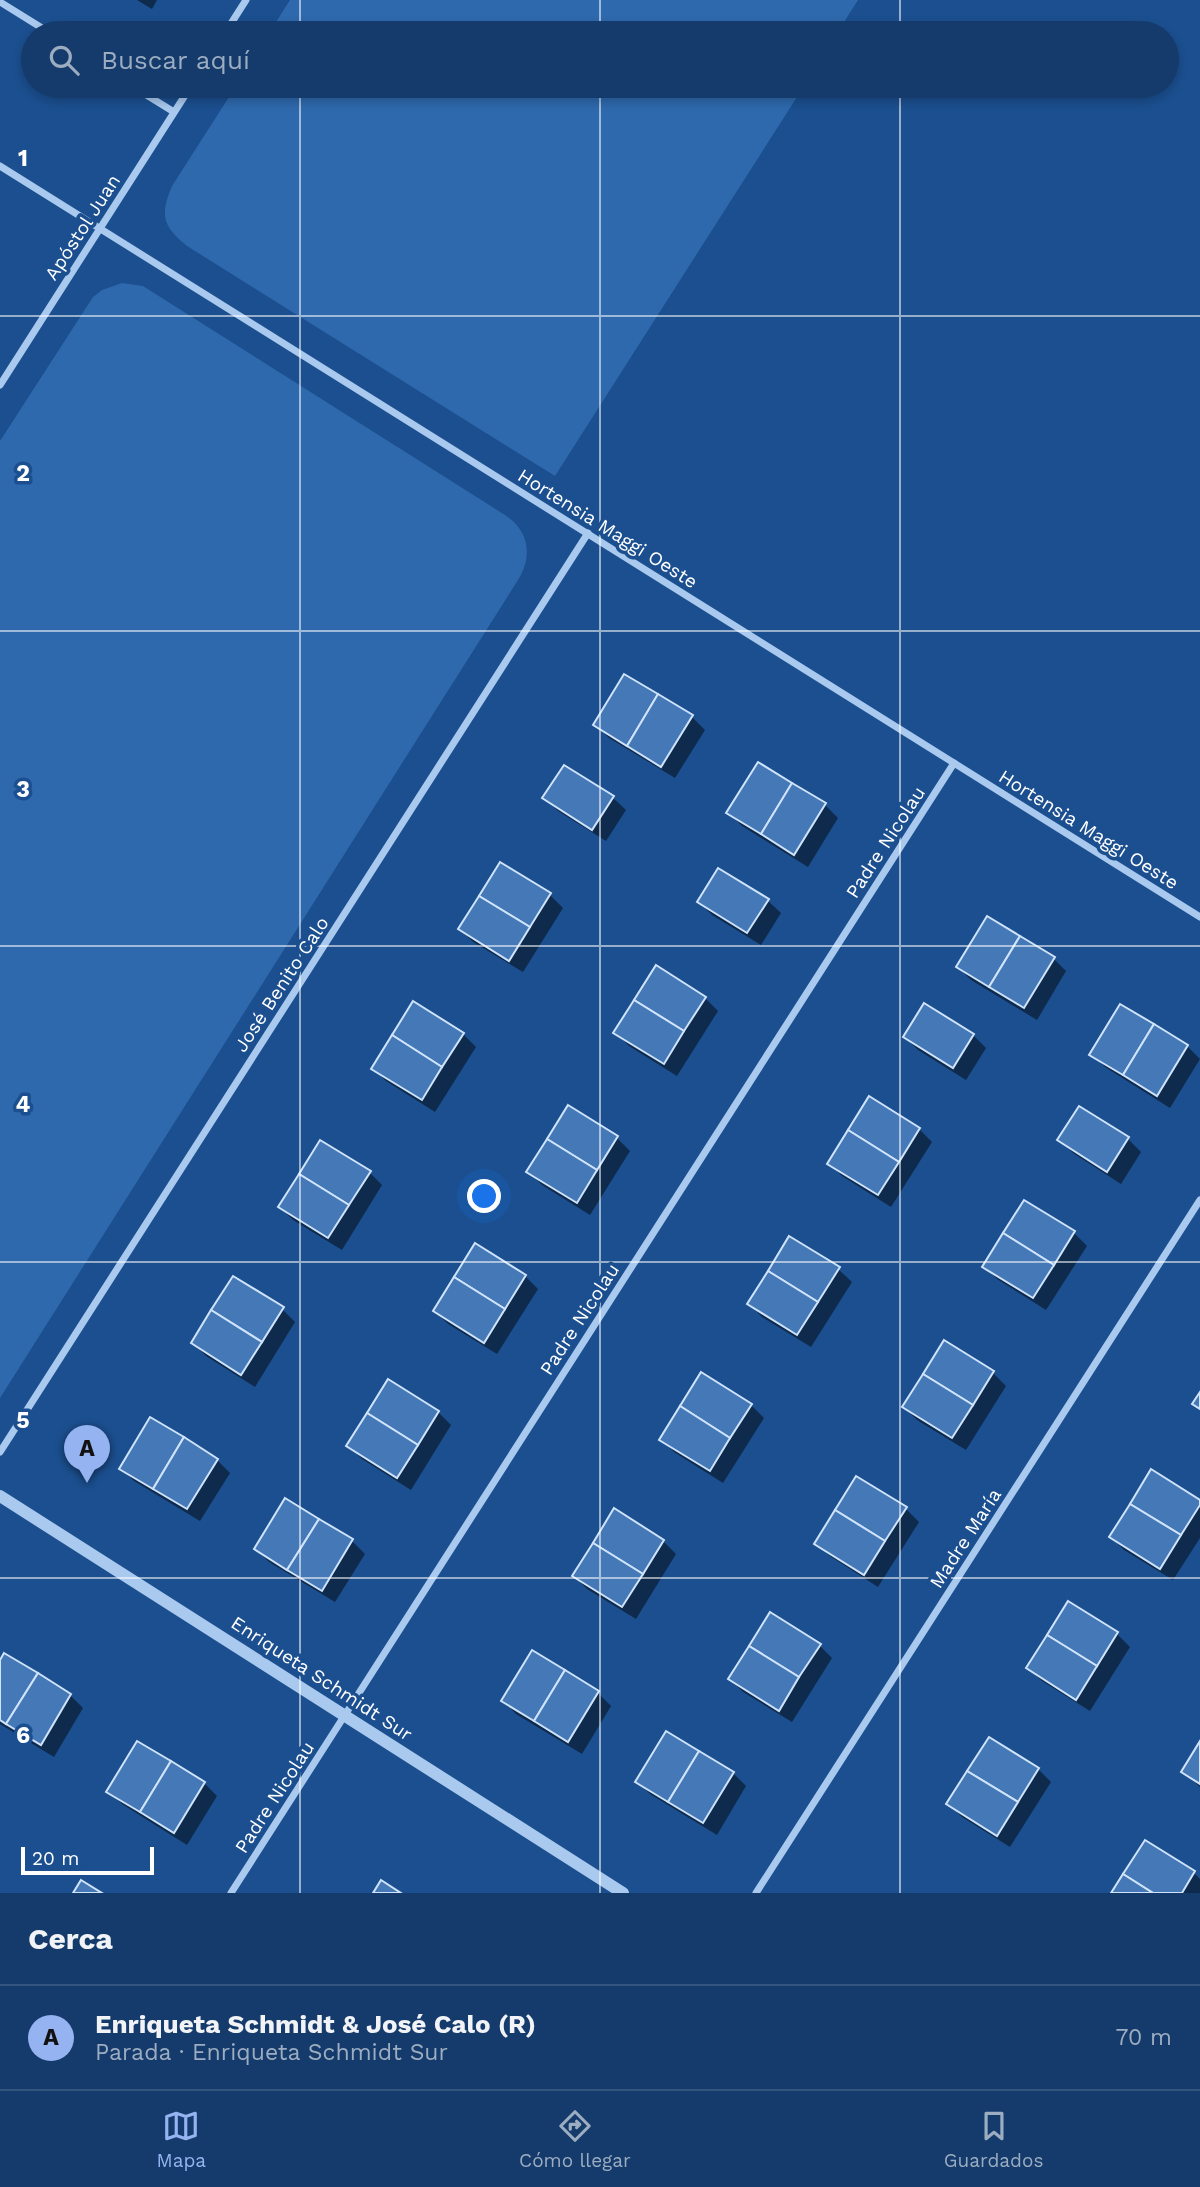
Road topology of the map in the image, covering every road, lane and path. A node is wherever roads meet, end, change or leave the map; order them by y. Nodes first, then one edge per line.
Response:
1 (246, 0) edge
2 (0, 2) edge
3 (31, 21) edge
4 (233, 21) edge
5 (151, 98) edge
6 (183, 98) edge
7 (174, 112) junction
8 (0, 166) edge
9 (100, 229) junction
10 (0, 385) edge
11 (588, 533) junction
12 (954, 763) junction
13 (1200, 917) edge
14 (1200, 1200) edge
15 (0, 1452) edge
16 (0, 1496) edge
17 (345, 1715) junction
18 (231, 1893) edge
19 (623, 1893) edge
20 (756, 1893) edge

1 - 4 street
2 - 3 street
5 - 7 street
6 - 7 street, Apóstol Juan
7 - 9 street, Apóstol Juan
8 - 9 street, Hortensia Maggi Oeste
9 - 10 street, Apóstol Juan
9 - 11 street, Hortensia Maggi Oeste
11 - 12 street, Hortensia Maggi Oeste
11 - 15 street, José Benito Calo
12 - 13 street, Hortensia Maggi Oeste
12 - 17 street, Padre Nicolau
14 - 20 street, Madre María
16 - 17 street, Enriqueta Schmidt Sur
17 - 18 street, Padre Nicolau
17 - 19 street, Enriqueta Schmidt Sur

